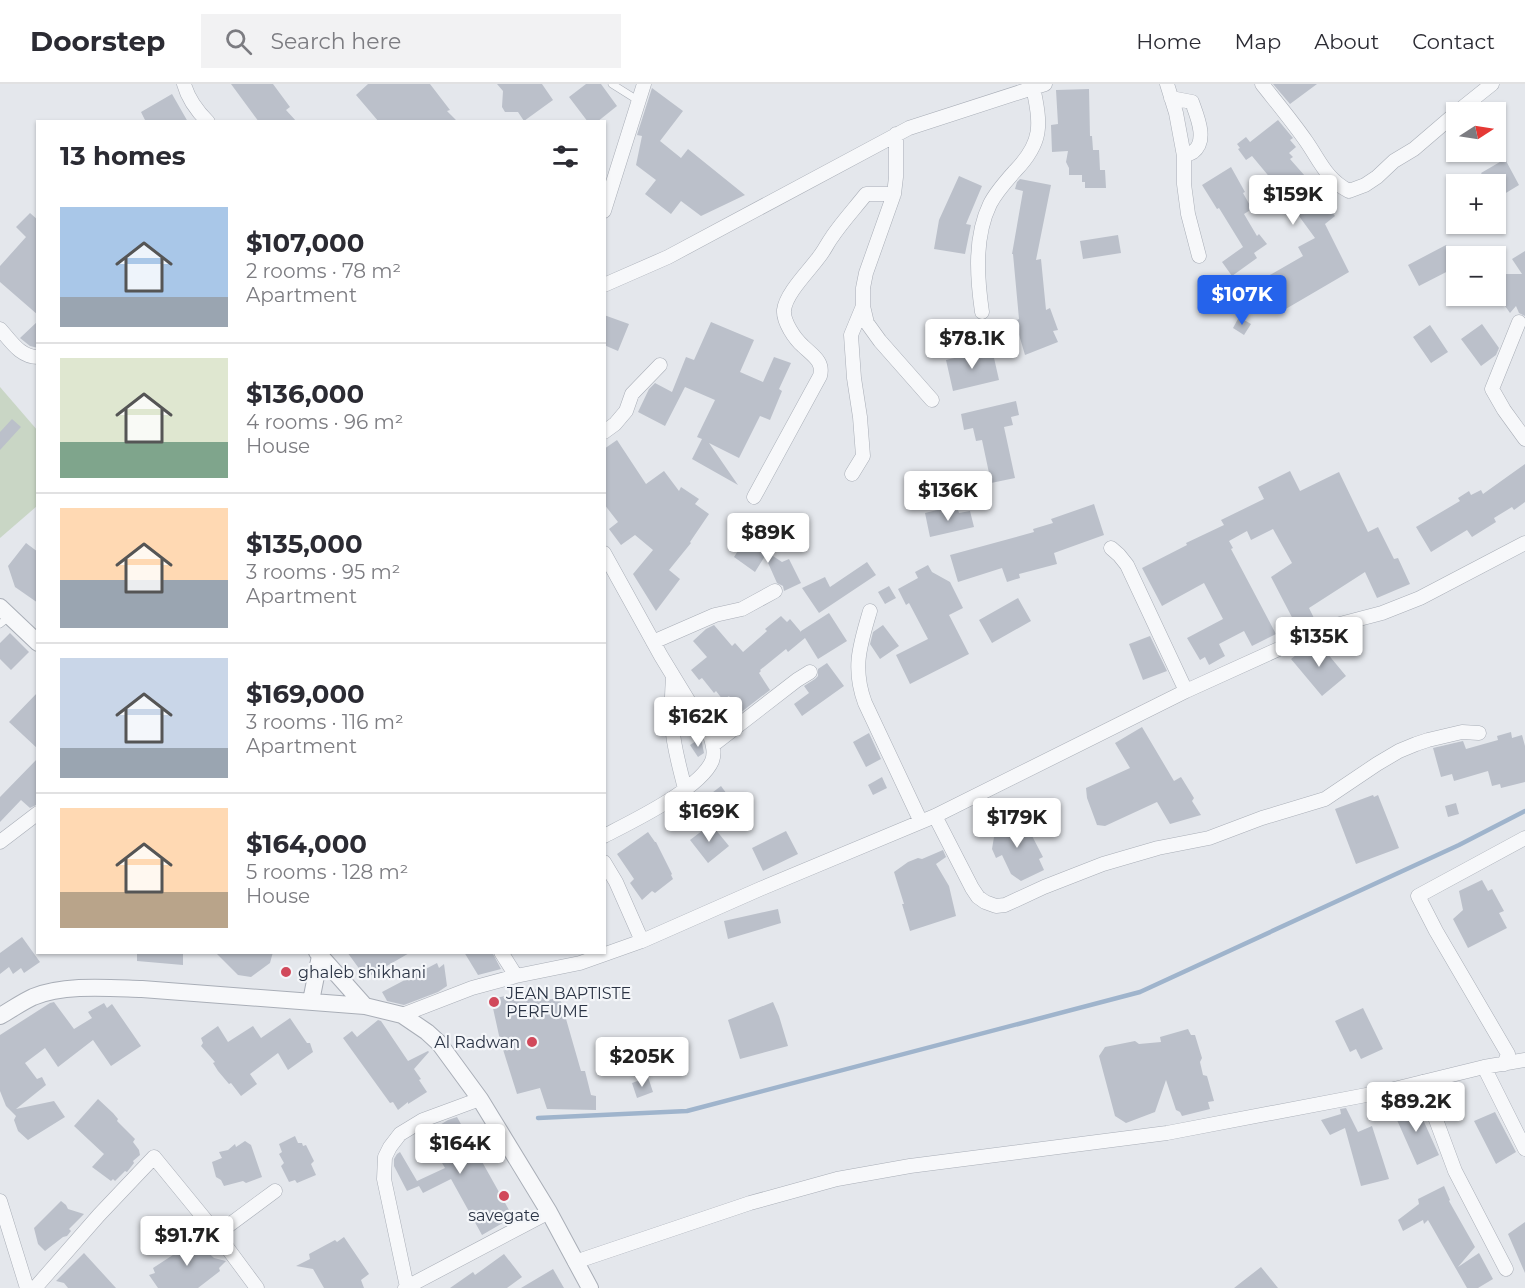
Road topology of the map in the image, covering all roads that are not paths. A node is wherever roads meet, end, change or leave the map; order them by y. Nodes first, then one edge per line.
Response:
1 (184, 84) edge
2 (612, 84) edge
3 (644, 84) edge
4 (1262, 84) edge
5 (1492, 84) edge
6 (1039, 86) edge
7 (1169, 91) edge
8 (639, 101) junction
9 (1470, 102) edge
10 (206, 120) edge
11 (1446, 122) edge
12 (896, 134) junction
13 (1184, 156) junction
14 (894, 194) junction
15 (606, 205) edge
16 (1199, 256) dead end
17 (606, 284) edge
18 (863, 306) junction
19 (982, 312) dead end
20 (1520, 322) dead end
21 (0, 329) edge
22 (36, 357) edge
23 (660, 365) dead end
24 (932, 400) dead end
25 (606, 431) edge
26 (1525, 440) edge
27 (852, 474) dead end
28 (754, 497) dead end
29 (1525, 543) edge
30 (1112, 548) dead end
31 (606, 557) edge
32 (775, 591) dead end
33 (870, 611) dead end
34 (3, 616) edge
35 (36, 641) edge
36 (653, 642) junction
37 (810, 672) dead end
38 (673, 677) junction
39 (1186, 691) junction
40 (1479, 733) dead end
41 (713, 745) junction
42 (685, 789) junction
43 (36, 815) edge
44 (935, 816) junction
45 (921, 822) junction
46 (606, 835) edge
47 (1525, 838) edge
48 (0, 842) edge
49 (606, 865) edge
50 (642, 941) junction
51 (319, 954) edge
52 (502, 954) edge
53 (605, 954) edge
54 (606, 954) edge
55 (516, 976) junction
56 (311, 1001) junction
57 (365, 1006) junction
58 (402, 1015) junction
59 (0, 1016) edge
60 (1525, 1060) edge
61 (1504, 1064) junction
62 (1484, 1067) junction
63 (1422, 1082) junction
64 (480, 1099) junction
65 (1525, 1149) edge
66 (275, 1191) dead end
67 (0, 1201) edge
68 (549, 1212) junction
69 (216, 1234) junction
70 (575, 1262) junction
71 (1506, 1269) dead end
72 (27, 1288) edge
73 (35, 1288) edge
74 (257, 1288) edge
75 (406, 1288) edge
76 (590, 1288) edge

1 - 10 street
2 - 8 lane
3 - 8 street
4 - 11 street
5 - 9 street
6 - 12 street
6 - 19 street
7 - 13 street
7 - 13 street
8 - 15 street
12 - 14 street
12 - 17 street
13 - 16 street
14 - 18 street
14 - 28 street
18 - 24 street
18 - 27 street
20 - 26 street
21 - 22 street
23 - 25 street
29 - 39 street
30 - 39 street
31 - 36 street
32 - 36 street
33 - 45 street
34 - 35 street
36 - 38 street
37 - 41 street
38 - 41 street
38 - 42 street
39 - 44 street
40 - 44 street
41 - 42 street
42 - 46 street
43 - 48 street
44 - 45 street
45 - 50 street
47 - 61 street
49 - 50 street
50 - 54 street
51 - 56 street
51 - 57 street
52 - 55 street
53 - 55 street
55 - 58 street
56 - 57 street
56 - 59 street
57 - 58 street
58 - 64 street
60 - 61 street
61 - 62 street
62 - 63 street
62 - 65 street
63 - 70 street
63 - 71 street
64 - 68 street
64 - 75 street
66 - 69 street
67 - 72 street
68 - 70 street
68 - 75 street
69 - 73 street
69 - 74 street
70 - 76 street

